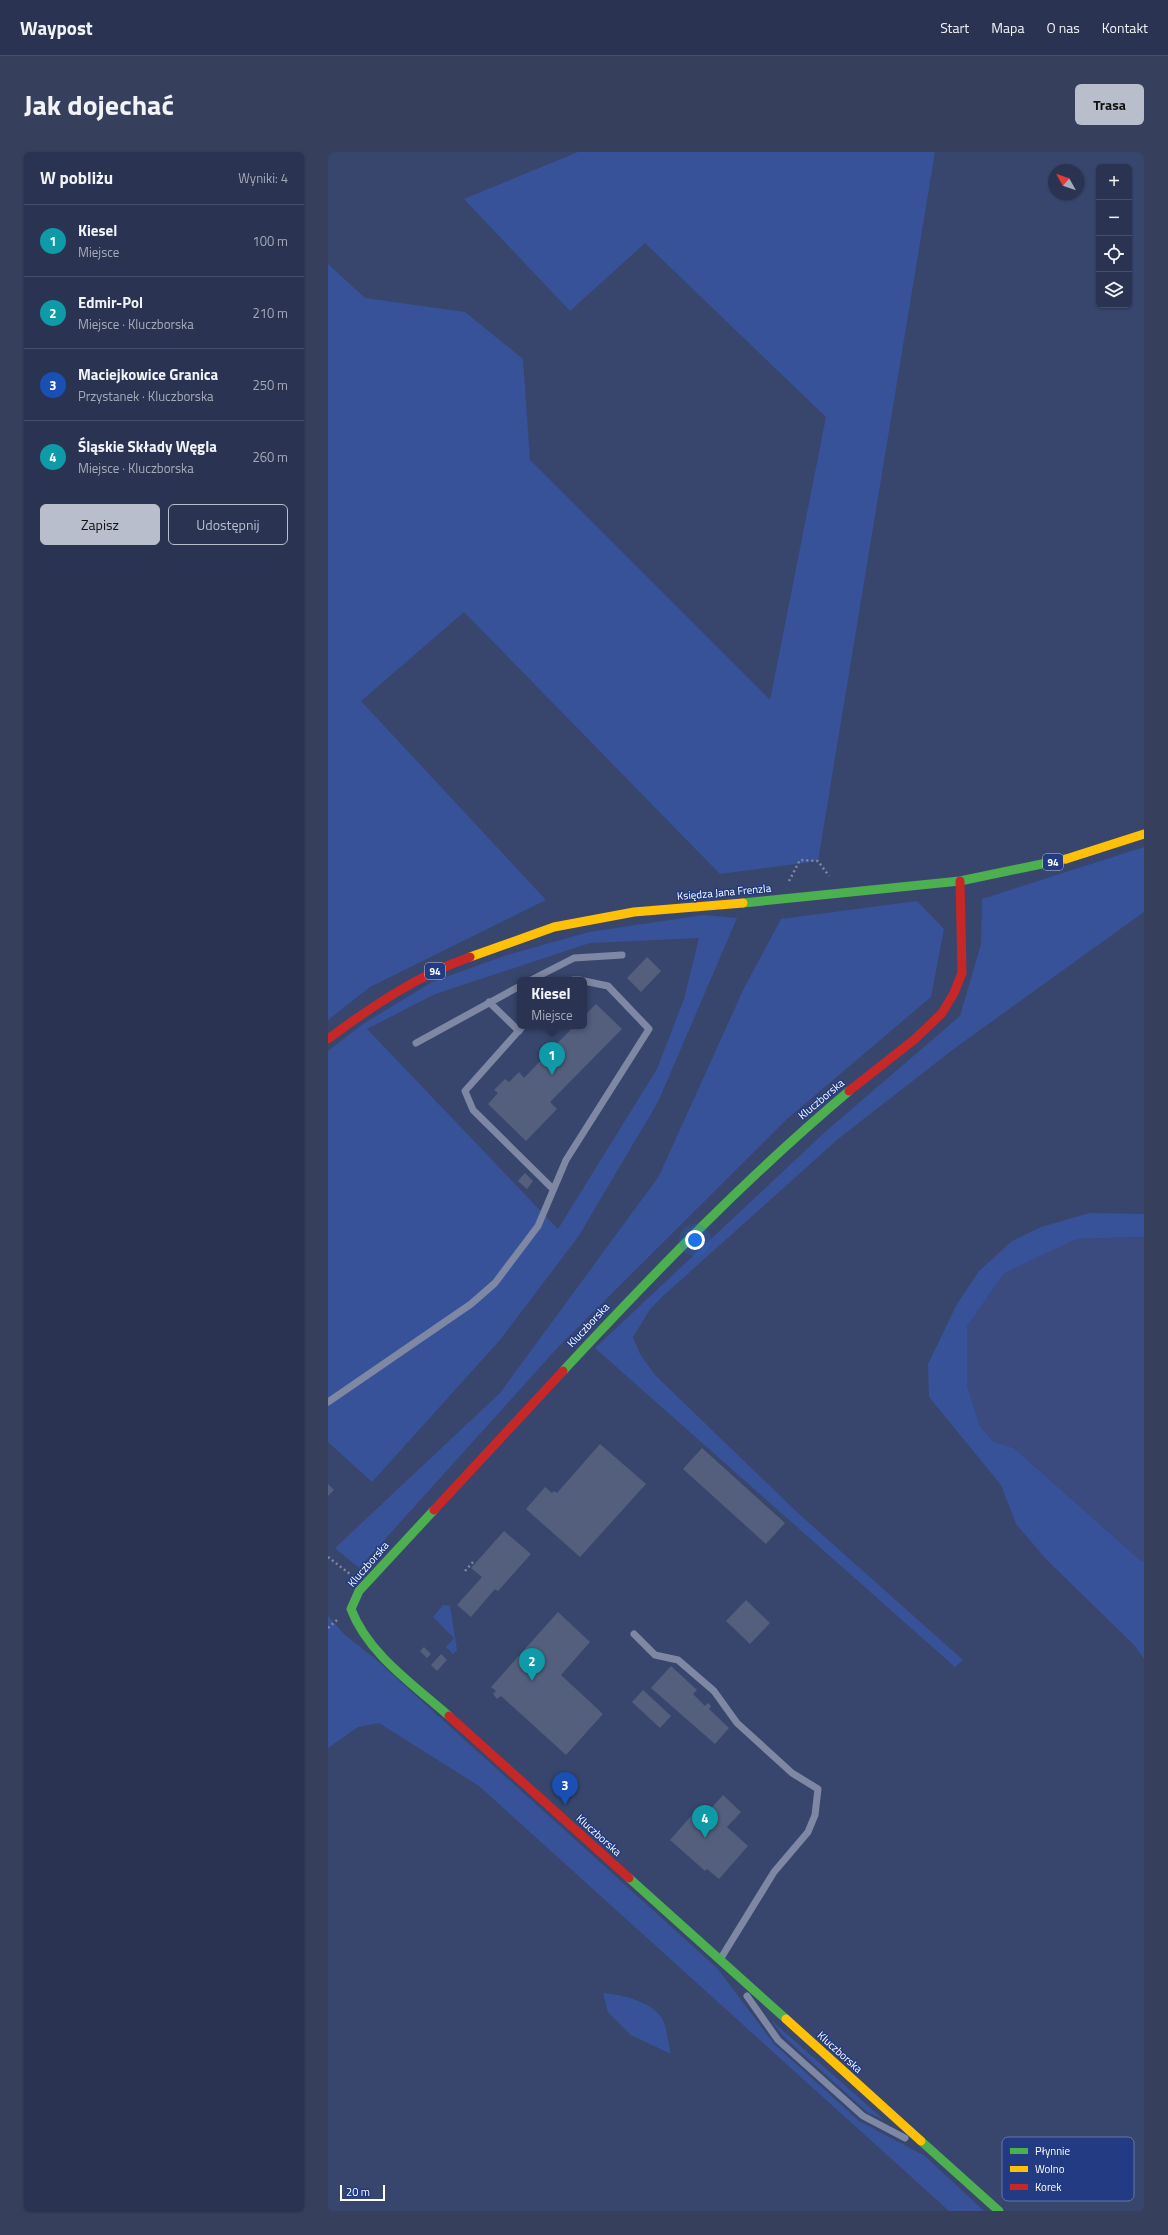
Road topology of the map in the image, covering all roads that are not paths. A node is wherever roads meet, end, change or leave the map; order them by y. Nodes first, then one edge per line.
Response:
1 (1144, 834) edge
2 (960, 881) junction
3 (622, 955) dead end
4 (537, 977) edge
5 (587, 982) edge
6 (517, 988) edge
7 (489, 1002) junction
8 (517, 1025) edge
9 (520, 1029) edge
10 (328, 1039) edge
11 (416, 1043) dead end
12 (553, 1190) junction
13 (328, 1402) edge
14 (634, 1634) dead end
15 (723, 1963) junction
16 (932, 2151) junction
17 (999, 2211) edge

1 - 2 street, Księdza Jana Frenzla / 94
2 - 10 street, Księdza Jana Frenzla / 94
2 - 15 street, Kluczborska
3 - 4 lane
5 - 12 lane
6 - 7 lane
7 - 8 lane
7 - 11 lane
9 - 12 lane
12 - 13 lane
14 - 15 lane
15 - 16 street, Kluczborska
15 - 16 lane
16 - 17 street, Kluczborska

